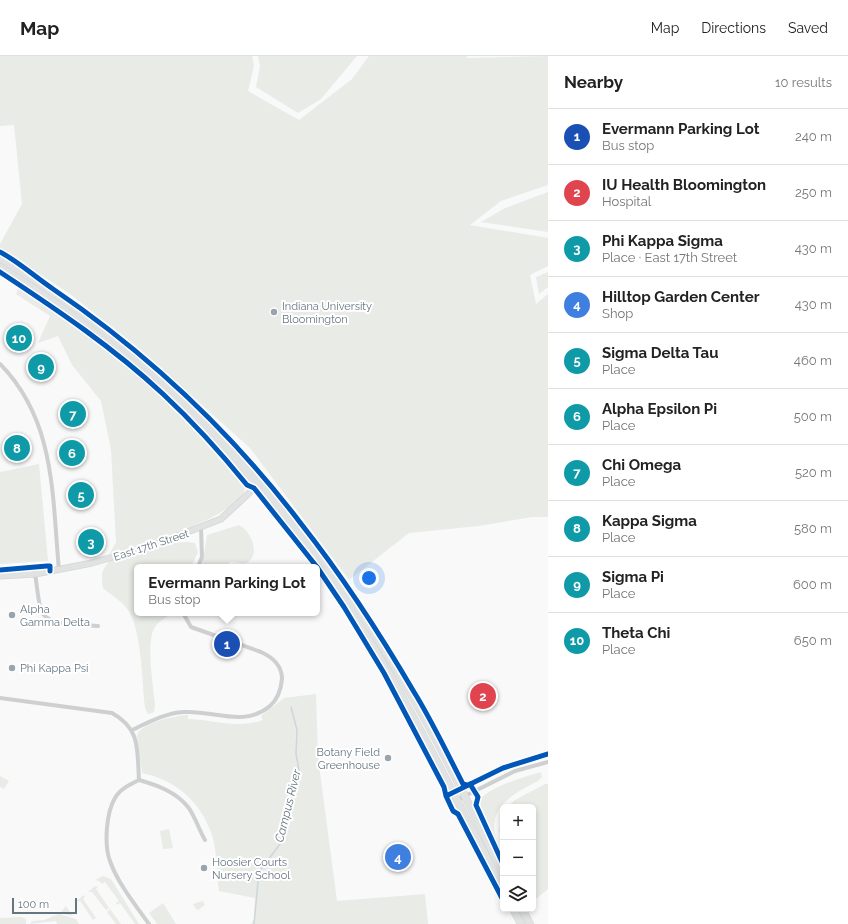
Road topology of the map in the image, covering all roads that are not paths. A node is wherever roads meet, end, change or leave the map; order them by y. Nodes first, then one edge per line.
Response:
1 (0, 258) edge
2 (0, 267) edge
3 (0, 364) edge
4 (260, 484) junction
5 (201, 528) junction
6 (199, 564) edge
7 (319, 564) edge
8 (320, 566) edge
9 (59, 570) junction
10 (35, 574) junction
11 (0, 576) edge
12 (185, 616) edge
13 (98, 626) dead end
14 (0, 698) edge
15 (132, 730) junction
16 (548, 762) edge
17 (139, 780) junction
18 (465, 796) junction
19 (456, 800) junction
20 (205, 840) dead end
21 (500, 867) edge
22 (500, 883) edge
23 (515, 912) edge
24 (524, 912) edge
25 (149, 924) edge
26 (521, 924) edge
27 (530, 924) edge

1 - 4 highway
2 - 4 highway
3 - 9 street
4 - 5 main road, East 17th Street
4 - 7 highway
4 - 18 highway
5 - 6 street
5 - 9 main road, East 17th Street
8 - 19 highway
9 - 10 main road, East 17th Street
10 - 11 main road, East 17th Street
10 - 13 street
12 - 15 street
14 - 15 street
15 - 17 street
16 - 18 street
17 - 20 street
17 - 25 street
18 - 19 street
18 - 21 highway
19 - 22 highway
23 - 26 highway
24 - 27 highway

